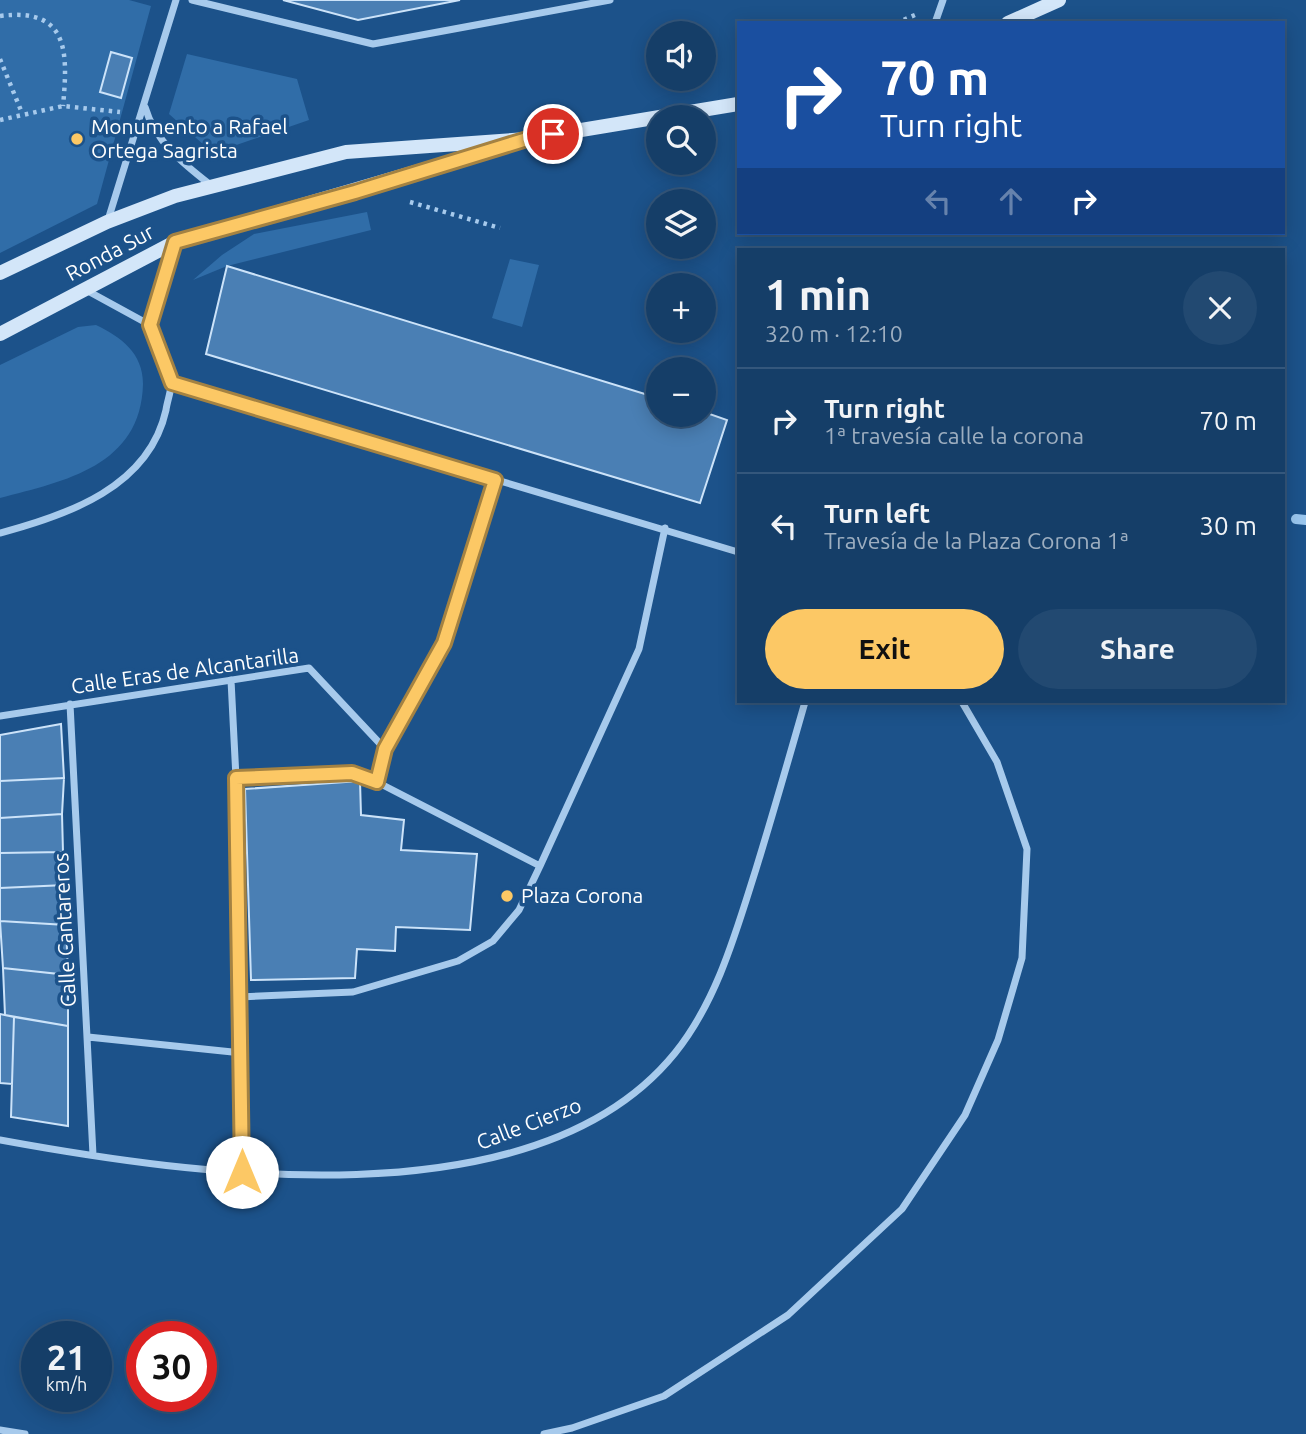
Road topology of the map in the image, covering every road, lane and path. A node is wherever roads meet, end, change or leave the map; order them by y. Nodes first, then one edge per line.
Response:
1 (176, 0) edge
2 (192, 0) edge
3 (610, 0) edge
4 (943, 0) edge
5 (1059, 0) edge
6 (0, 16) edge
7 (936, 21) edge
8 (1012, 21) edge
9 (0, 59) edge
10 (737, 104) edge
11 (63, 106) junction
12 (145, 107) junction
13 (22, 113) junction
14 (125, 113) dead end
15 (0, 120) edge
16 (527, 139) junction
17 (212, 186) junction
18 (404, 200) dead end
19 (107, 222) junction
20 (500, 228) dead end
21 (175, 242) junction
22 (0, 273) edge
23 (85, 290) junction
24 (150, 325) junction
25 (0, 334) edge
26 (172, 383) junction
27 (495, 480) junction
28 (665, 528) junction
29 (0, 533) edge
30 (737, 551) edge
31 (231, 680) junction
32 (805, 703) edge
33 (963, 703) edge
34 (70, 704) junction
35 (0, 716) edge
36 (385, 749) junction
37 (236, 778) junction
38 (377, 782) junction
39 (540, 866) junction
40 (239, 997) junction
41 (88, 1037) junction
42 (242, 1053) junction
43 (0, 1140) edge
44 (93, 1155) junction
45 (242, 1172) junction
46 (0, 1430) edge
47 (24, 1434) edge
48 (544, 1434) edge

1 - 12 street
2 - 3 street
4 - 7 street
5 - 8 main road
6 - 11 path
9 - 13 path
10 - 16 main road, Ronda Sur
11 - 13 path
11 - 14 path
12 - 17 street
12 - 19 street
13 - 15 path
16 - 17 main road, Ronda Sur
16 - 21 main road, Ronda Sur
17 - 19 main road, Ronda Sur
18 - 20 path
19 - 22 main road, Ronda Sur
21 - 23 main road, Ronda Sur
21 - 24 street
23 - 24 street
23 - 25 main road, Ronda Sur
24 - 26 street
26 - 27 street
26 - 29 street
27 - 28 street
27 - 36 street
28 - 30 street
28 - 39 street
31 - 34 street, Calle Eras de Alcantarilla
31 - 36 street, Calle Eras de Alcantarilla
31 - 37 street
32 - 45 street, Calle Cierzo
33 - 48 street
34 - 35 street, Calle Eras de Alcantarilla
34 - 41 street, Calle Cantareros
36 - 38 street
37 - 38 street
37 - 40 street
38 - 39 street
39 - 40 street
40 - 42 street
41 - 42 street
41 - 44 street, Calle Cantareros
42 - 45 street
43 - 44 street, Calle Cierzo
44 - 45 street, Calle Cierzo
46 - 47 street

